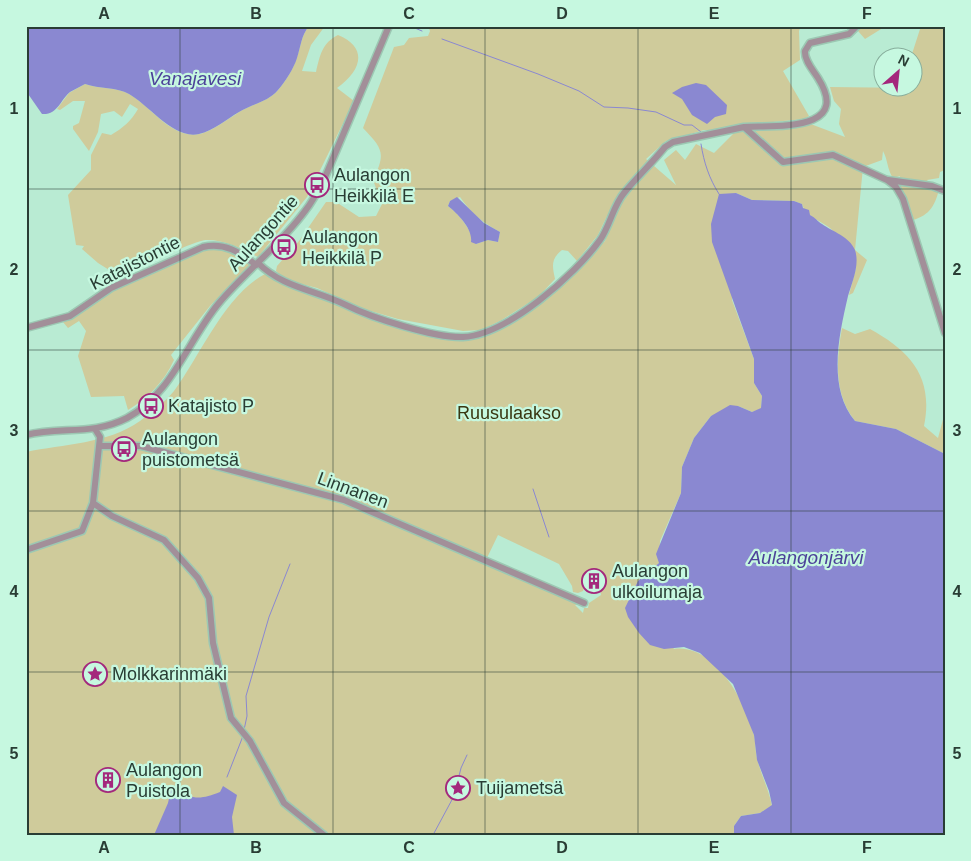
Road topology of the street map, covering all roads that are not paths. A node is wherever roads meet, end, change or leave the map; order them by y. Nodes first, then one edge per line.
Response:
1 (389, 26) edge
2 (857, 26) edge
3 (744, 127) junction
4 (887, 180) junction
5 (945, 191) edge
6 (257, 264) junction
7 (26, 328) edge
8 (945, 333) edge
9 (95, 429) junction
10 (26, 435) edge
11 (99, 444) junction
12 (93, 503) junction
13 (26, 550) edge
14 (584, 603) dead end
15 (324, 835) edge

1 - 6 street, Aulangontie
2 - 3 street, Katajistontie
3 - 4 street
3 - 6 street, Katajistontie
4 - 5 street
4 - 8 street
6 - 7 street, Katajistontie
6 - 9 street, Aulangontie
9 - 10 street, Aulangontie
9 - 11 street
11 - 12 street
11 - 14 street, Linnanen
12 - 13 street
12 - 15 street

